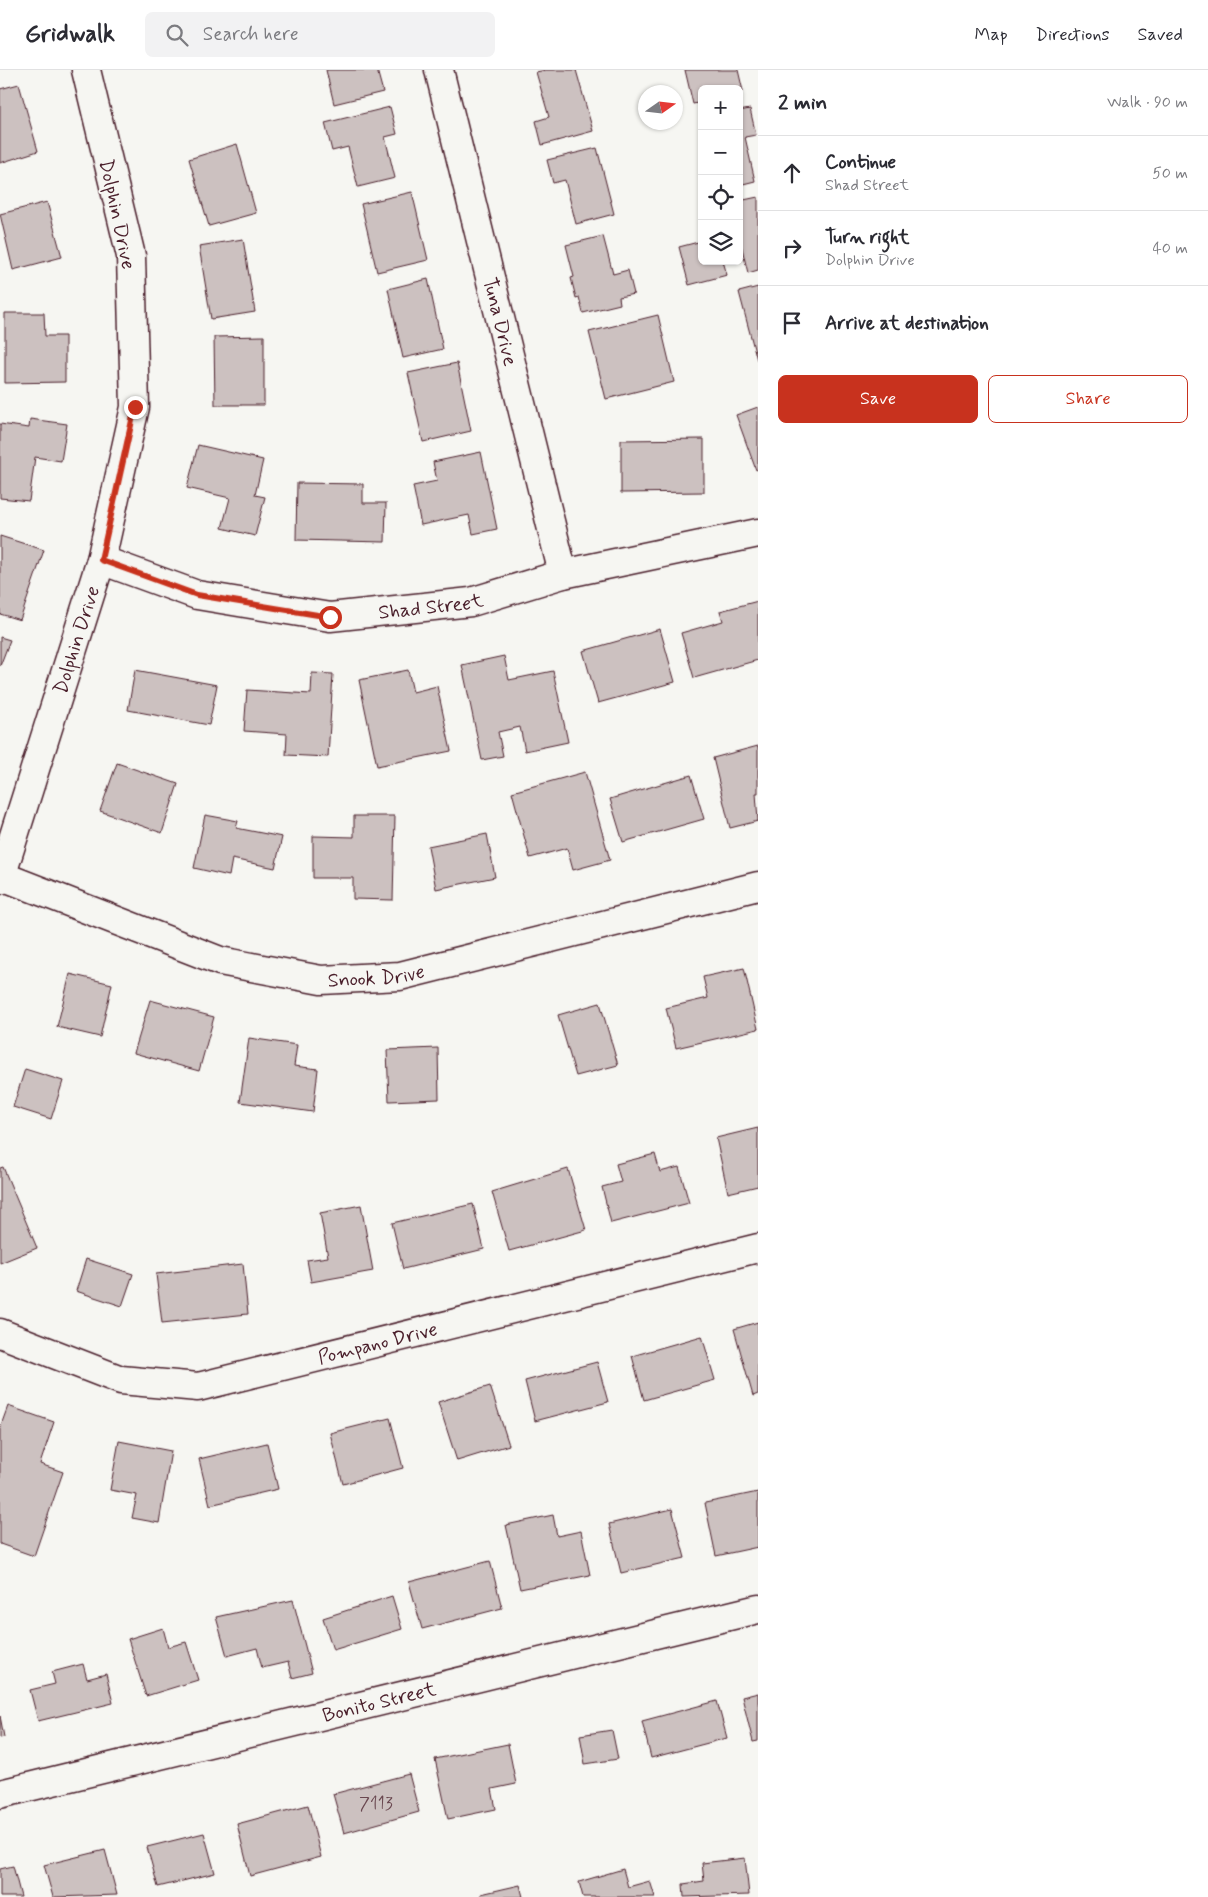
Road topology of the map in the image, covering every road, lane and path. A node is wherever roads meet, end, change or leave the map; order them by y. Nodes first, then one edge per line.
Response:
1 (86, 70) edge
2 (439, 70) edge
3 (758, 534) edge
4 (101, 560) junction
5 (563, 574) junction
6 (1, 878) edge
7 (758, 886) edge
8 (758, 1248) edge
9 (0, 1332) edge
10 (758, 1609) edge
11 (0, 1794) edge

1 - 4 street, Dolphin Drive
2 - 5 street, Tuna Drive
3 - 5 street, Shad Street
4 - 5 street, Shad Street
4 - 6 street, Dolphin Drive
6 - 7 street, Snook Drive
8 - 9 street, Pompano Drive
10 - 11 street, Bonito Street

